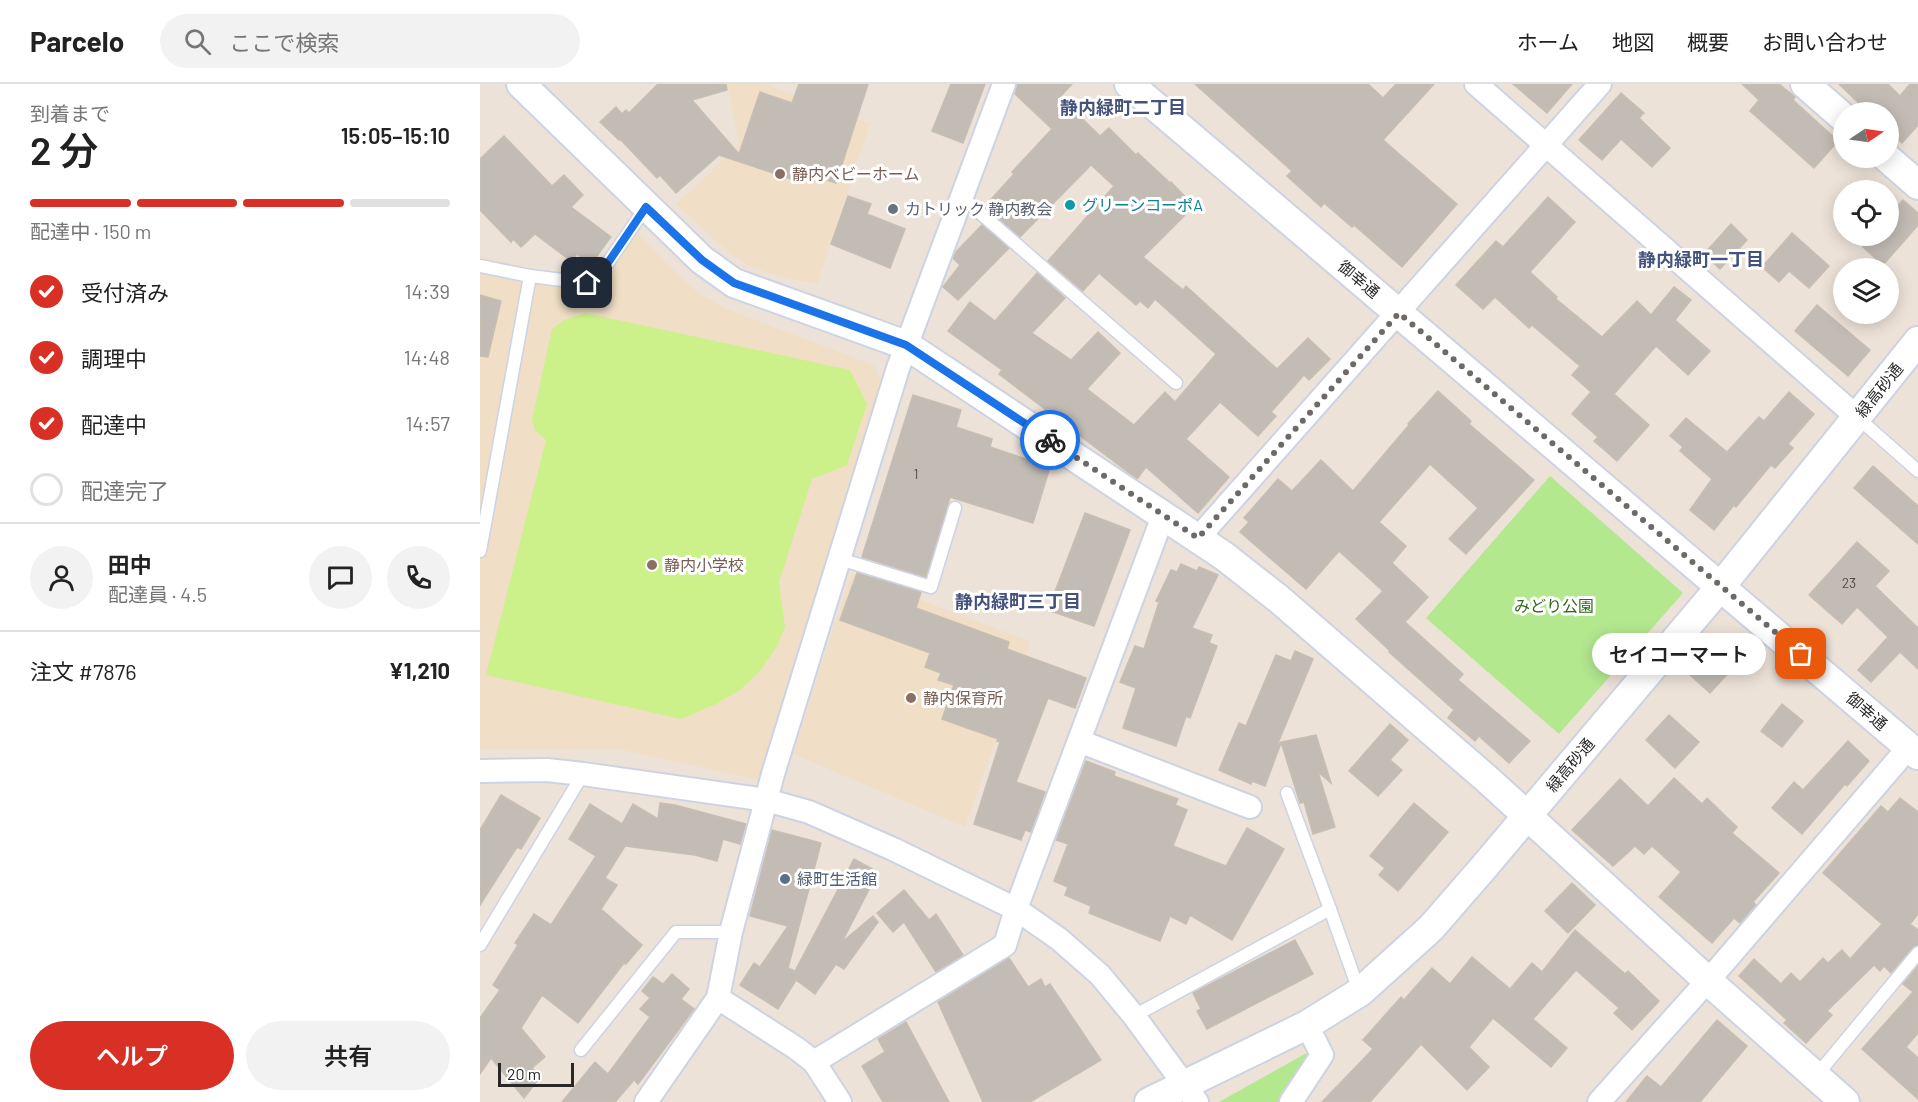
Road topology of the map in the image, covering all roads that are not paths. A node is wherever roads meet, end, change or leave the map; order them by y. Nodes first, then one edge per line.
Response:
1 (521, 84) edge
2 (1004, 84) edge
3 (1129, 84) edge
4 (1476, 84) edge
5 (1600, 84) edge
6 (1805, 84) edge
7 (1833, 108) edge
8 (1546, 146) junction
9 (1898, 168) edge
10 (1918, 185) edge
11 (963, 198) junction
12 (646, 207) junction
13 (480, 266) edge
14 (530, 276) junction
15 (1399, 313) junction
16 (1918, 342) edge
17 (906, 345) junction
18 (1176, 383) dead end
19 (1857, 417) junction
20 (1918, 471) edge
21 (955, 508) dead end
22 (1163, 516) junction
23 (1198, 538) junction
24 (480, 551) edge
25 (840, 559) junction
26 (1721, 586) junction
27 (1079, 741) junction
28 (1913, 751) edge
29 (480, 771) edge
30 (583, 774) junction
31 (1287, 793) dead end
32 (766, 800) junction
33 (1251, 807) dead end
34 (1527, 815) junction
35 (1016, 909) junction
36 (1330, 909) junction
37 (731, 932) junction
38 (480, 945) edge
39 (1918, 953) edge
40 (1708, 981) junction
41 (1360, 992) junction
42 (718, 998) junction
43 (1134, 1016) junction
44 (1307, 1025) junction
45 (581, 1050) dead end
46 (814, 1062) junction
47 (1815, 1076) junction
48 (1191, 1093) edge
49 (646, 1102) edge
50 (840, 1102) edge
51 (1149, 1102) edge
52 (1291, 1102) edge
53 (1599, 1102) edge
54 (1845, 1102) edge

1 - 12 street
2 - 11 street
3 - 15 street, 御幸通
4 - 8 street
5 - 8 street
6 - 7 street
8 - 15 street
8 - 19 street
9 - 10 street
11 - 17 street
11 - 18 lane
12 - 14 lane
12 - 17 street
13 - 14 lane
14 - 24 lane
15 - 23 street
15 - 26 street, 御幸通
16 - 19 street, 緑高砂通
17 - 22 street
17 - 25 street
19 - 20 lane
19 - 26 street, 緑高砂通
21 - 25 lane
22 - 23 street
22 - 27 street
23 - 34 street
25 - 32 street
26 - 28 street, 御幸通
26 - 34 street, 緑高砂通
27 - 33 street
27 - 35 street
28 - 40 street
29 - 30 street
30 - 32 street
30 - 38 lane
31 - 36 lane
32 - 35 street
32 - 37 street
34 - 40 street
34 - 41 street, 緑高砂通
35 - 43 street
35 - 46 street
36 - 41 lane
36 - 43 lane
37 - 42 street
37 - 45 lane
39 - 47 lane
40 - 47 street
40 - 53 street
41 - 44 street, 緑高砂通
42 - 46 street
42 - 49 street
43 - 48 street
44 - 48 street, 緑高砂通
44 - 52 street
46 - 50 street
47 - 54 street
48 - 51 street, 緑高砂通

